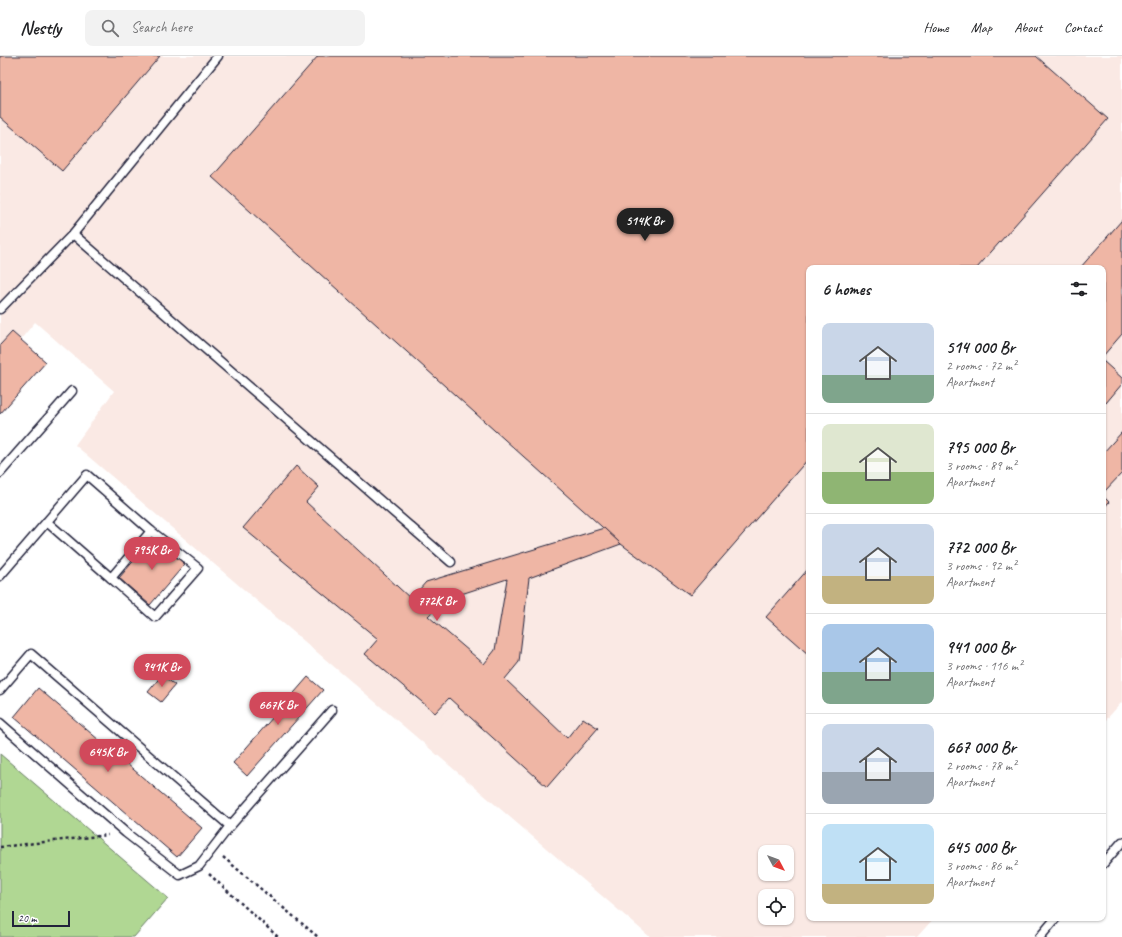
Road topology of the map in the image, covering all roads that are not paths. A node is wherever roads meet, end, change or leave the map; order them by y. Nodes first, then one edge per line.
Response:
1 (218, 56) edge
2 (73, 234) junction
3 (0, 309) edge
4 (72, 391) dead end
5 (0, 473) edge
6 (47, 522) junction
7 (151, 531) junction
8 (451, 562) dead end
9 (1, 571) edge
10 (111, 578) junction
11 (0, 690) edge
12 (332, 710) dead end
13 (0, 723) edge
14 (230, 826) junction
15 (1122, 842) edge
16 (1106, 861) edge
17 (1053, 921) edge
18 (1040, 937) edge

1 - 2 lane
2 - 3 lane
2 - 8 lane
4 - 5 lane
6 - 7 lane
6 - 9 lane
6 - 10 lane
7 - 10 lane
7 - 10 lane
11 - 14 lane
12 - 14 lane
13 - 14 lane
15 - 16 lane
17 - 18 lane

